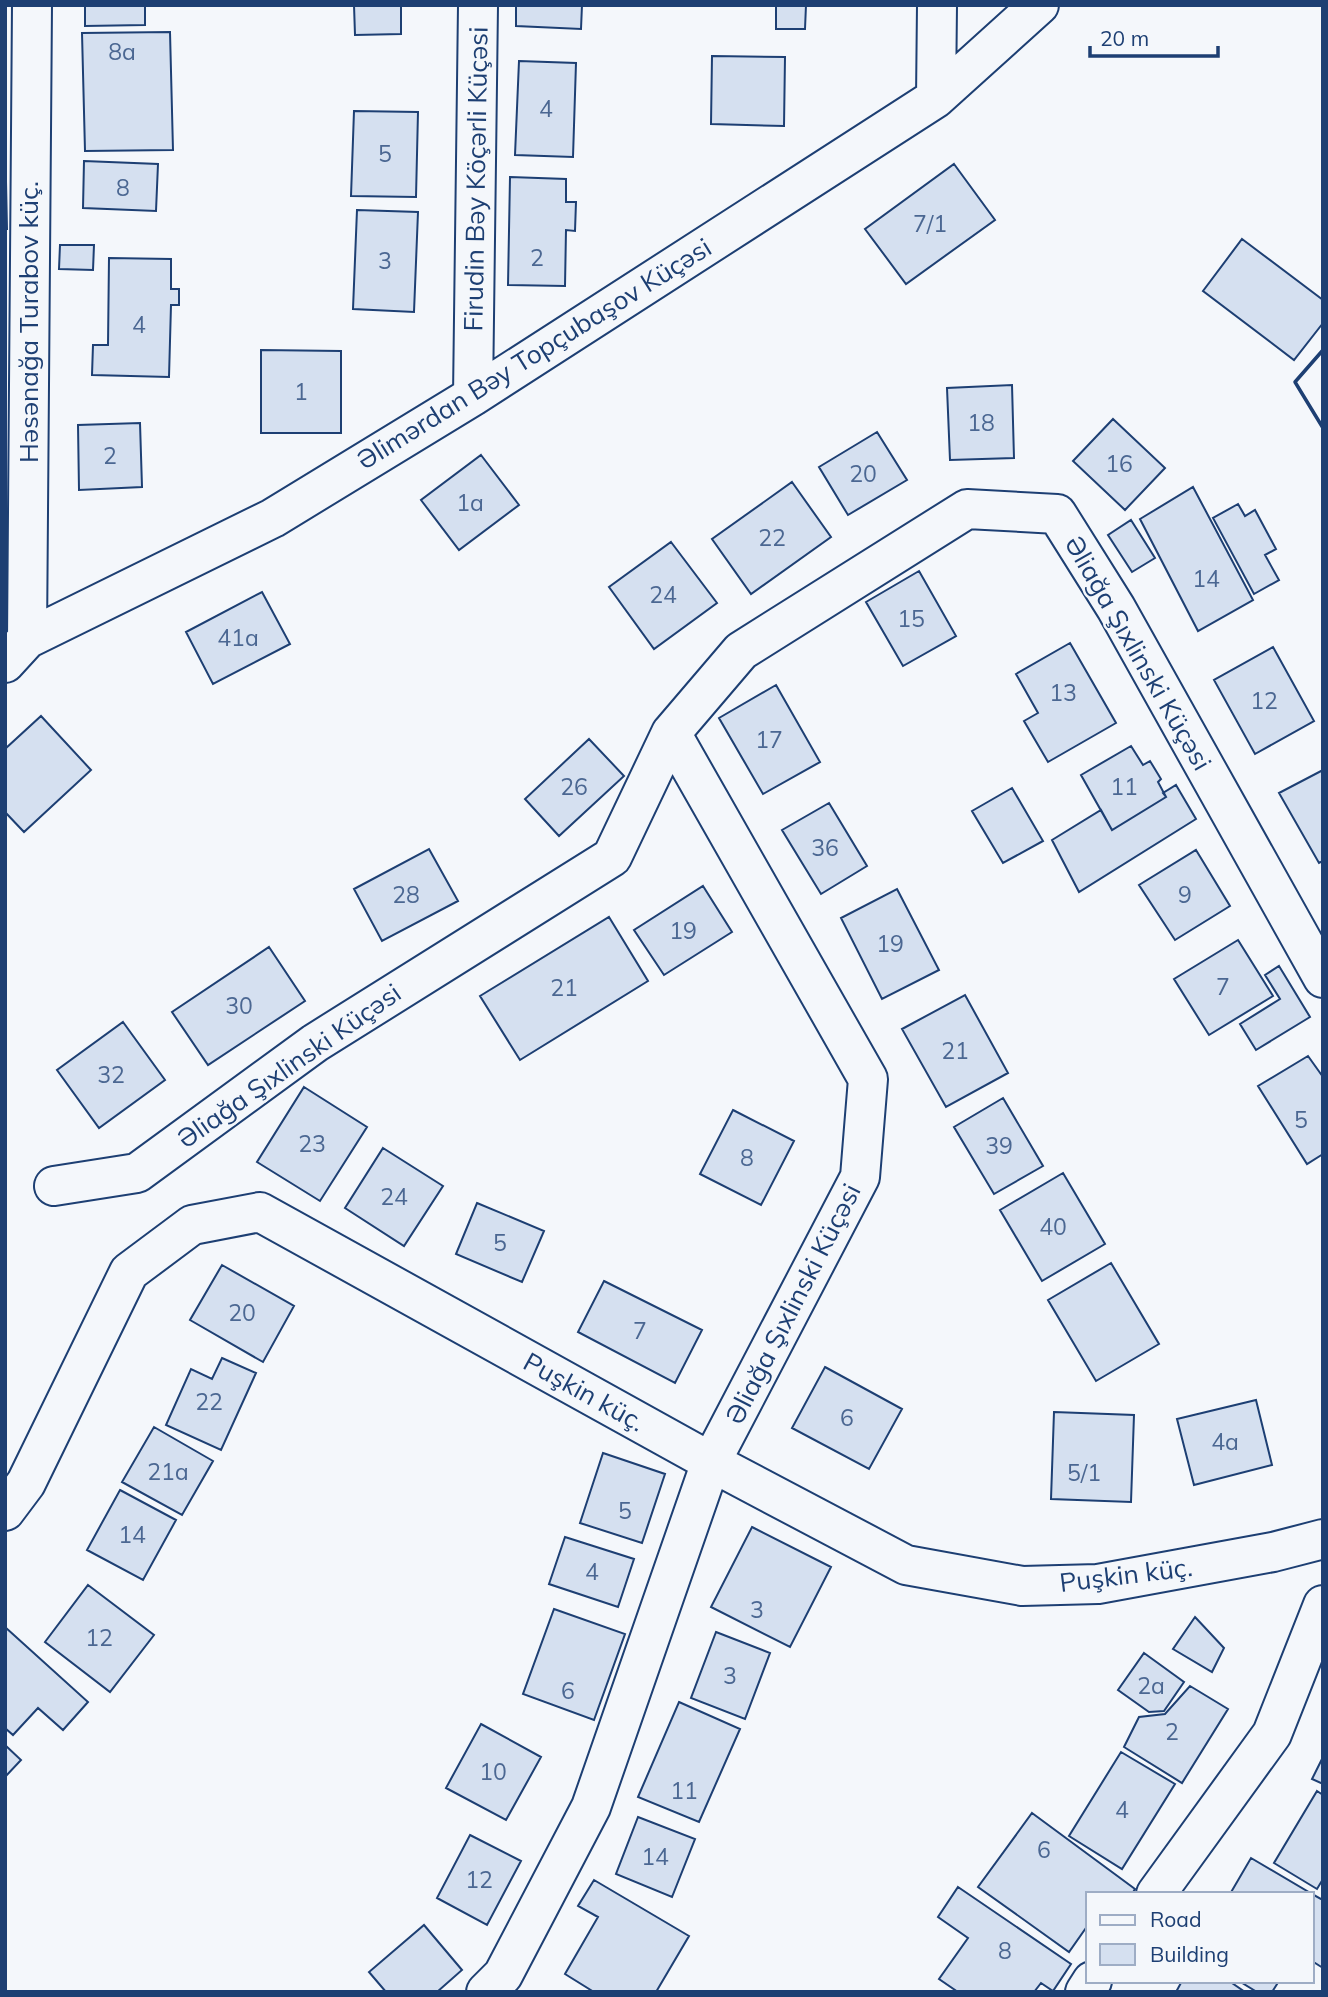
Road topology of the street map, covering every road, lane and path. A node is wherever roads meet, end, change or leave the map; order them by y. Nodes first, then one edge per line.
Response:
1 (32, 5) edge
2 (478, 5) edge
3 (937, 5) edge
4 (1039, 5) edge
5 (936, 98) junction
6 (473, 396) junction
7 (16, 651) edge
8 (671, 733) junction
9 (1323, 978) edge
10 (54, 1186) dead end
11 (710, 1462) junction
12 (5, 1511) edge
13 (1323, 1539) edge
14 (1323, 1605) edge
15 (1157, 1892) edge
16 (486, 1992) edge

1 - 7 street, Həsənağa Turabov küç.
2 - 6 street, Firudin Bəy Köçərli Küçəsi
3 - 5 street
4 - 5 street, Əlimərdan Bəy Topçubaşov Küçəsi
5 - 6 street, Əlimərdan Bəy Topçubaşov Küçəsi
6 - 7 street, Əlimərdan Bəy Topçubaşov Küçəsi
8 - 9 street, Əliağa Şıxlinski Küçəsi
8 - 10 street, Əliağa Şıxlinski Küçəsi
8 - 11 street, Əliağa Şıxlinski Küçəsi
11 - 12 street, Puşkin küç.
11 - 13 street, Puşkin küç.
11 - 16 street, Əliağa Şıxlinski Küçəsi
14 - 15 street

